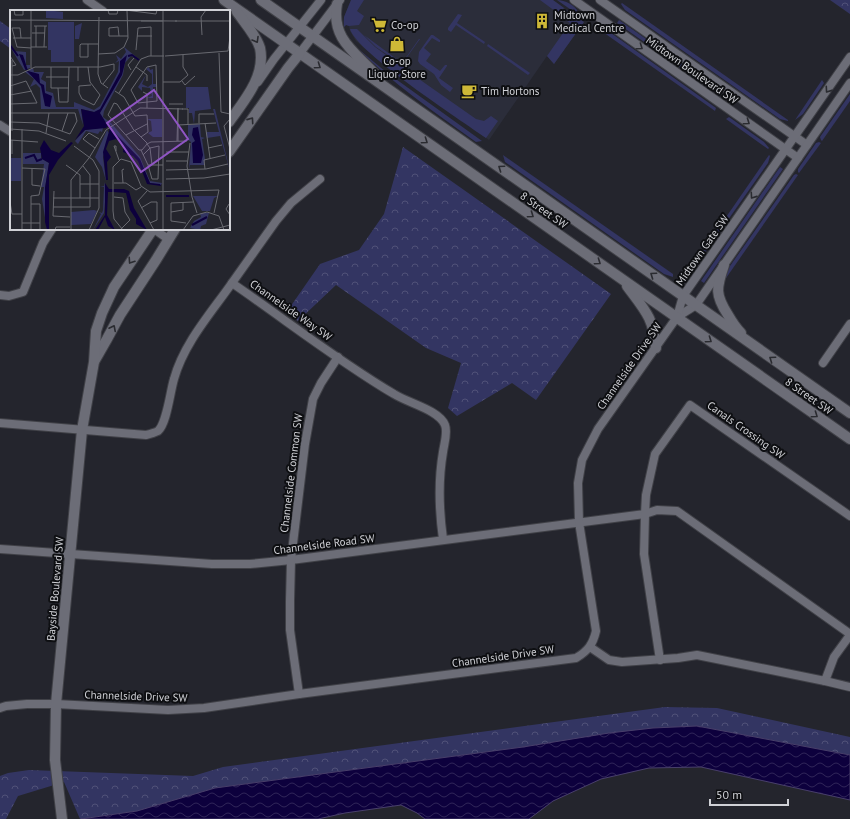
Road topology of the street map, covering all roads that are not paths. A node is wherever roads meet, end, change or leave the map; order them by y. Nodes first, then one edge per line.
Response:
1 (87, 0) edge
2 (224, 0) edge
3 (261, 0) edge
4 (321, 0) edge
5 (574, 0) edge
6 (603, 1) edge
7 (339, 2) edge
8 (234, 8) junction
9 (102, 10) edge
10 (595, 15) junction
11 (300, 27) junction
12 (313, 37) junction
13 (286, 44) junction
14 (300, 53) junction
15 (850, 57) edge
16 (850, 83) edge
17 (253, 89) junction
18 (389, 90) junction
19 (230, 121) edge
20 (0, 125) edge
21 (10, 131) edge
22 (795, 137) junction
23 (807, 145) junction
24 (786, 150) junction
25 (230, 151) edge
26 (798, 158) junction
27 (320, 179) dead end
28 (51, 230) edge
29 (152, 230) edge
30 (154, 230) edge
31 (174, 230) edge
32 (168, 239) junction
33 (724, 265) junction
34 (621, 278) junction
35 (232, 282) junction
36 (0, 295) edge
37 (683, 296) junction
38 (696, 305) junction
39 (677, 317) junction
40 (850, 324) edge
41 (754, 346) junction
42 (656, 348) junction
43 (338, 358) junction
44 (94, 362) junction
45 (823, 363) dead end
46 (850, 414) edge
47 (0, 423) edge
48 (82, 430) junction
49 (850, 439) edge
50 (645, 514) junction
51 (850, 516) edge
52 (579, 522) junction
53 (443, 540) junction
54 (0, 549) edge
55 (70, 555) junction
56 (291, 560) junction
57 (850, 634) edge
58 (590, 647) junction
59 (660, 660) junction
60 (826, 681) junction
61 (850, 687) edge
62 (299, 694) junction
63 (56, 704) junction
64 (0, 708) edge
65 (62, 819) edge

1 - 9 street
2 - 8 main road, 8 Street SW
3 - 11 main road, 8 Street SW
4 - 11 street
5 - 10 street, Midtown Boulevard SW
6 - 10 street
6 - 22 street, Midtown Boulevard SW
7 - 12 street
7 - 18 main road
8 - 13 main road, 8 Street SW
8 -> 17 main road
10 -> 24 street, Midtown Boulevard SW
11 - 12 main road, 8 Street SW
11 - 13 street
12 - 14 street
12 - 18 main road, 8 Street SW
13 - 14 main road, 8 Street SW
13 - 17 street
25 -> 14 main road
14 -> 34 main road, 8 Street SW
15 -> 22 street, Midtown Gate SW
16 - 23 street
17 - 19 main road
37 -> 18 main road, 8 Street SW
20 - 21 street
22 - 23 street, Midtown Boulevard SW
22 - 24 street, Midtown Gate SW
23 - 26 street
24 - 26 street, Midtown Boulevard SW
24 -> 37 street, Midtown Gate SW
26 - 33 street
27 - 35 street
28 - 36 street
29 -> 44 main road, Bayside Boulevard SW
30 - 32 street
31 - 32 main road, Bayside Boulevard SW
44 -> 32 main road, Bayside Boulevard SW
33 - 38 street
33 - 41 main road
34 - 39 main road, 8 Street SW
34 - 42 main road
35 - 43 street, Channelside Way SW
35 - 48 street, Channelside Way SW
37 - 38 main road, 8 Street SW
37 - 39 street, Midtown Gate SW
38 - 39 street
38 - 41 main road, 8 Street SW
39 - 42 street, Channelside Drive SW
39 -> 49 main road, 8 Street SW
40 - 45 street
46 -> 41 main road, 8 Street SW
42 - 52 street, Channelside Drive SW
43 - 53 street, Channelside Way SW
43 - 56 street, Channelside Common SW
44 - 48 main road, Bayside Boulevard SW
47 - 48 street, Channelside Way SW
48 - 55 main road, Bayside Boulevard SW
50 - 51 street, Canals Crossing SW
50 - 52 street
50 - 57 street
50 - 59 street, Canals Crossing SW
52 - 53 street, Channelside Road SW
52 - 58 street, Channelside Drive SW
53 - 56 street, Channelside Road SW
54 - 55 street, Channelside Road SW
55 - 56 street, Channelside Road SW
55 - 63 main road, Bayside Boulevard SW
56 - 62 street, Channelside Common SW
57 - 60 street
58 - 59 street
58 - 62 street, Channelside Drive SW
59 - 60 street
60 - 61 street
62 - 63 street, Channelside Drive SW
63 - 64 street, Channelside Drive SW
63 - 65 main road, Bayside Boulevard SW

